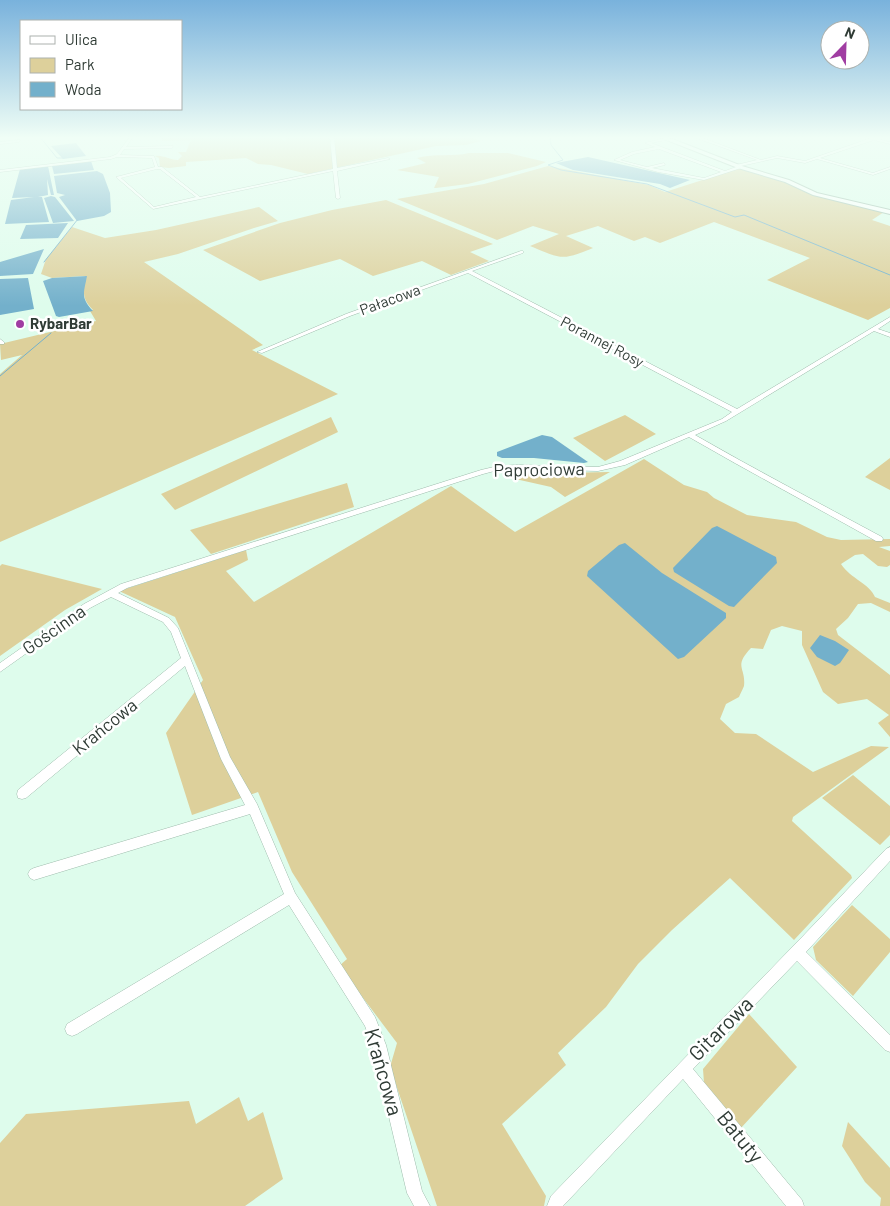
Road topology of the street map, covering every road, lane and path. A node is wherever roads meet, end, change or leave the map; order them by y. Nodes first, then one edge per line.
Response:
1 (136, 193) edge
2 (193, 193) edge
3 (221, 193) edge
4 (338, 193) edge
5 (812, 193) edge
6 (199, 198) junction
7 (338, 198) dead end
8 (890, 212) edge
9 (521, 252) dead end
10 (468, 271) junction
11 (890, 319) edge
12 (873, 329) junction
13 (890, 335) edge
14 (260, 352) dead end
15 (737, 412) junction
16 (690, 435) junction
17 (880, 538) dead end
18 (110, 593) junction
19 (187, 659) junction
20 (0, 668) edge
21 (22, 794) dead end
22 (253, 808) junction
23 (890, 853) edge
24 (34, 874) dead end
25 (291, 897) junction
26 (797, 952) junction
27 (72, 1029) dead end
28 (890, 1045) edge
29 (683, 1068) junction
30 (422, 1206) edge
31 (554, 1206) edge
32 (796, 1206) edge

1 - 6 street
2 - 6 street
3 - 6 street
4 - 7 street
5 - 8 street
9 - 10 street, Pałacowa
10 - 14 street, Pałacowa
10 - 15 street, Porannej Rosy
11 - 12 street, Paprociowa
12 - 13 street
12 - 15 street, Paprociowa
15 - 16 street, Paprociowa
16 - 17 street
16 - 18 street, Paprociowa
18 - 19 street, Krańcowa
18 - 20 street, Gościnna
19 - 21 street, Krańcowa
19 - 22 street, Krańcowa
22 - 24 street
22 - 25 street, Krańcowa
23 - 26 street, Gitarowa
25 - 27 street
25 - 30 street, Krańcowa
26 - 28 street
26 - 29 street, Gitarowa
29 - 31 street, Gitarowa
29 - 32 street, Batuty

